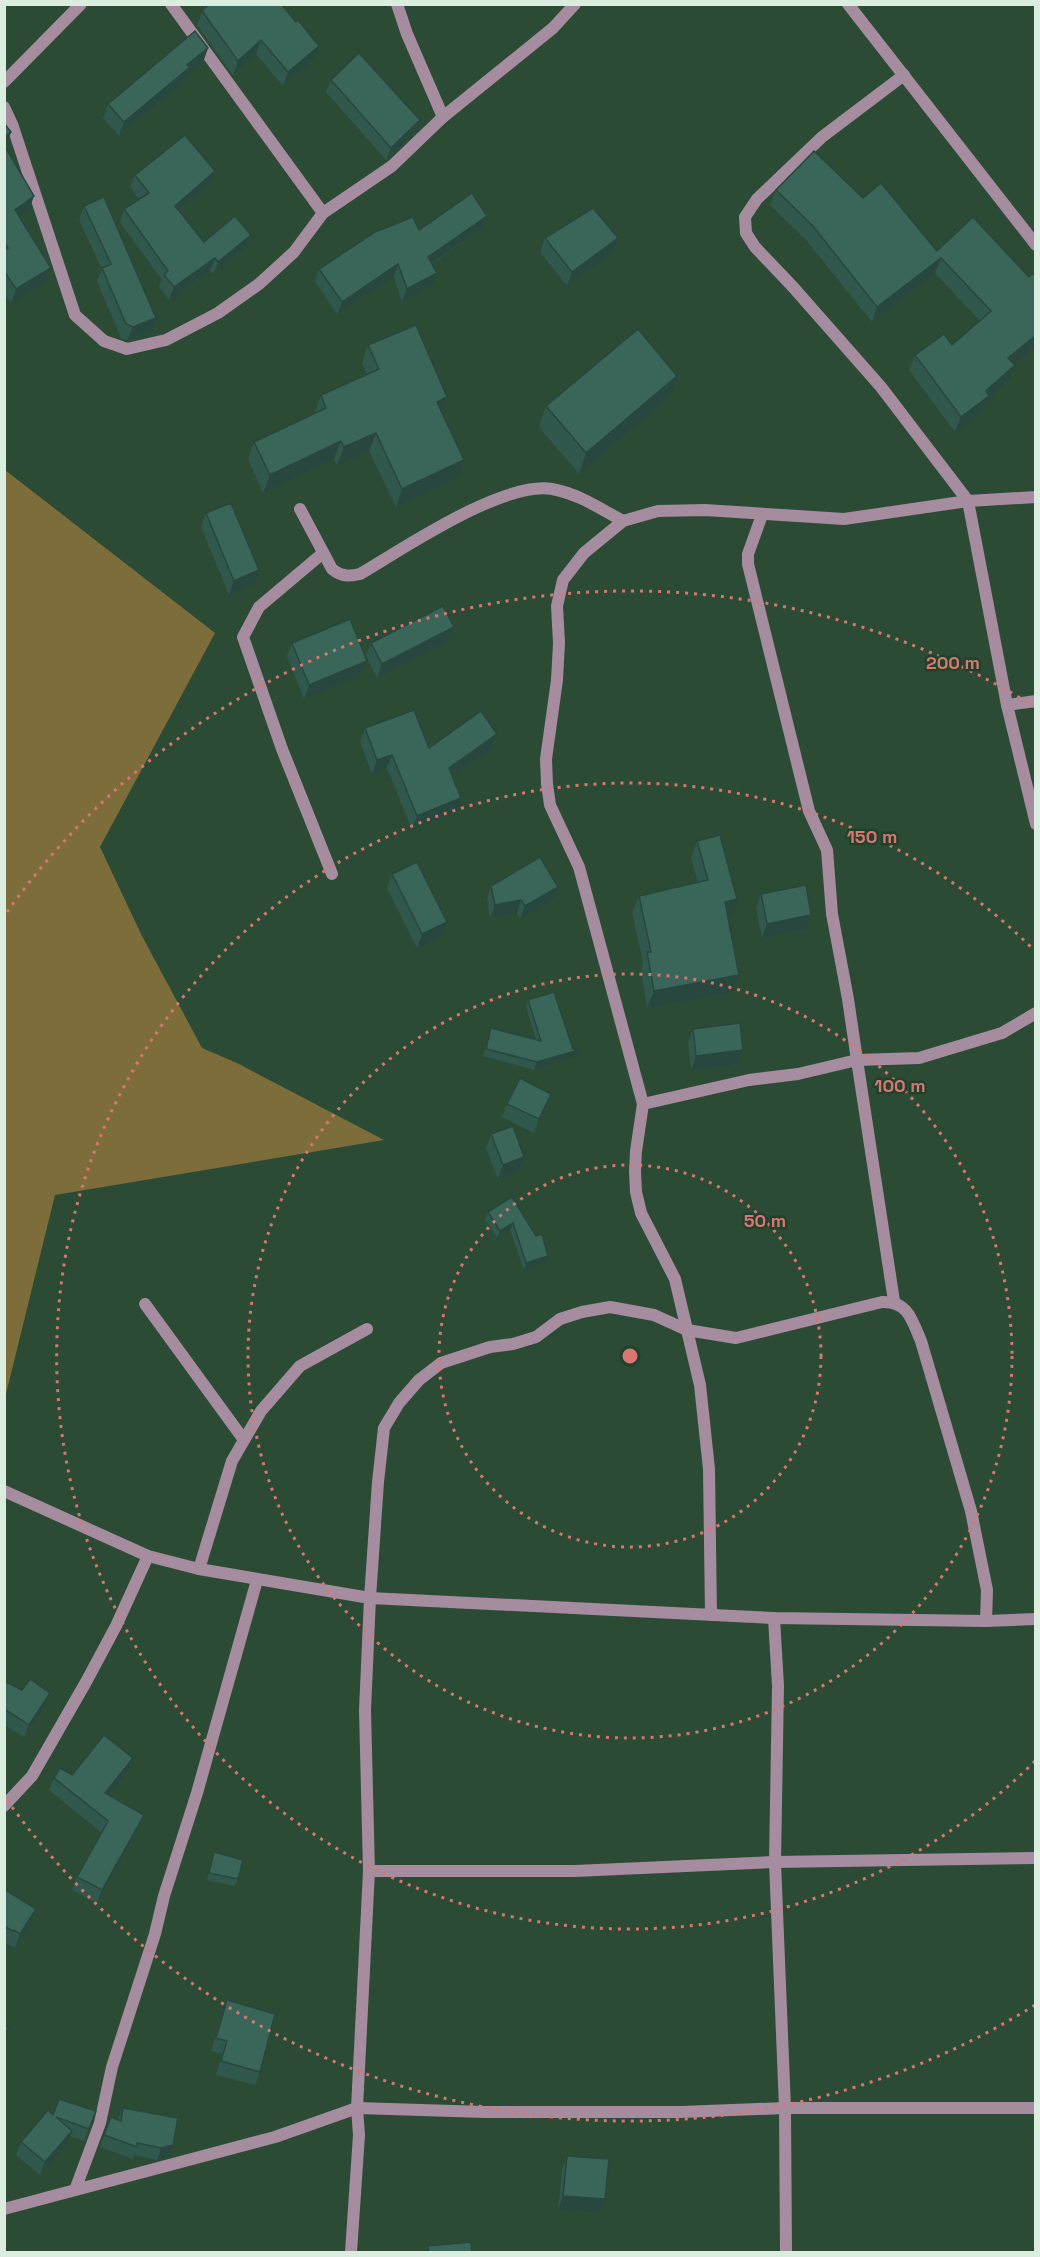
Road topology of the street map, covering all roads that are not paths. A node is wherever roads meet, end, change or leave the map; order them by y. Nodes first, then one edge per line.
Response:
1 (81, 4) edge
2 (171, 4) edge
3 (397, 4) edge
4 (575, 4) edge
5 (848, 4) edge
6 (904, 75) junction
7 (4, 82) edge
8 (4, 107) edge
9 (443, 117) junction
10 (323, 213) junction
11 (1035, 245) edge
12 (1035, 497) edge
13 (968, 501) junction
14 (300, 509) dead end
15 (762, 515) junction
16 (623, 521) junction
17 (324, 553) junction
18 (1035, 701) edge
19 (1007, 705) junction
20 (1035, 824) edge
21 (332, 874) dead end
22 (1035, 1013) edge
23 (857, 1060) junction
24 (643, 1104) junction
25 (894, 1302) junction
26 (145, 1304) dead end
27 (367, 1329) dead end
28 (687, 1330) junction
29 (244, 1440) junction
30 (4, 1491) edge
31 (148, 1556) junction
32 (199, 1569) junction
33 (257, 1580) junction
34 (370, 1598) junction
35 (711, 1615) junction
36 (774, 1618) junction
37 (1035, 1618) edge
38 (986, 1621) junction
39 (4, 1806) edge
40 (1035, 1858) edge
41 (775, 1862) junction
42 (369, 1871) junction
43 (357, 2108) junction
44 (785, 2108) junction
45 (1035, 2108) edge
46 (75, 2190) junction
47 (4, 2209) edge
48 (351, 2253) edge
49 (786, 2253) edge

1 - 7 street
2 - 10 street
3 - 9 street
4 - 9 street
5 - 6 street
6 - 11 street
6 - 13 street
8 - 10 street
9 - 10 street
12 - 13 street
13 - 15 street
13 - 19 street
14 - 17 street
15 - 16 street
15 - 23 street
16 - 17 street
16 - 24 street
17 - 21 street
18 - 19 street
19 - 20 street
22 - 23 street
23 - 24 street
23 - 25 street
24 - 28 street
25 - 28 street
25 - 38 street
26 - 29 street
27 - 29 street
28 - 34 street
28 - 35 street
29 - 32 street
30 - 31 street
31 - 32 street
31 - 39 street
32 - 33 street
33 - 34 street
33 - 46 street
34 - 35 street
34 - 42 street
35 - 36 street
36 - 38 street
36 - 41 street
37 - 38 street
40 - 41 street
41 - 42 street
41 - 44 street
42 - 43 street
43 - 44 street
43 - 46 street
43 - 48 street
44 - 45 street
44 - 49 street
46 - 47 street

